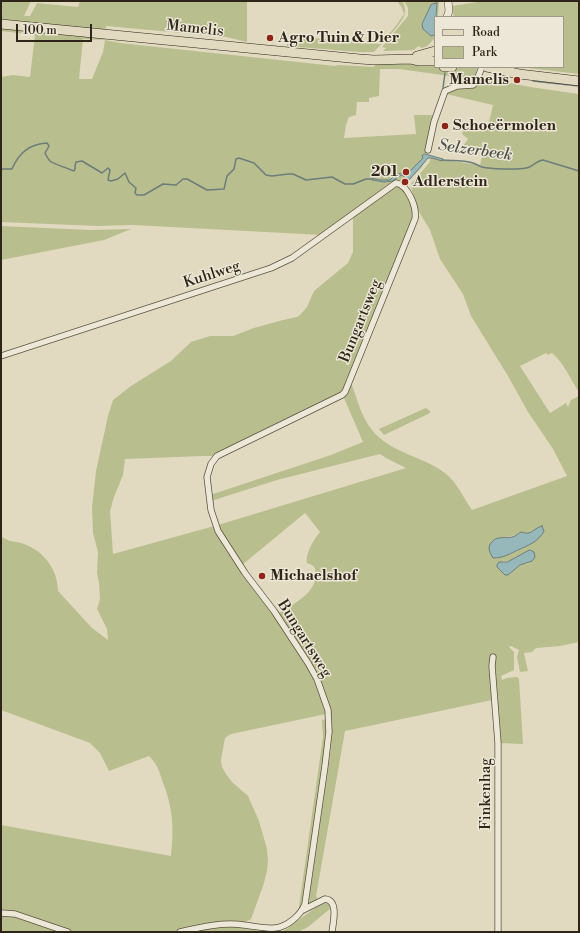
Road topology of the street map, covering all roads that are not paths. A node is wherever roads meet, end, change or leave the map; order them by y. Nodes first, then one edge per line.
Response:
1 (448, 1) edge
2 (449, 15) edge
3 (1, 24) edge
4 (434, 51) edge
5 (410, 59) junction
6 (434, 61) edge
7 (482, 68) edge
8 (492, 68) edge
9 (579, 81) edge
10 (428, 150) dead end
11 (409, 193) joint
12 (1, 356) edge
13 (493, 656) dead end
14 (303, 910) junction
15 (1, 912) edge
16 (68, 932) edge
17 (180, 932) edge
18 (332, 932) edge
19 (498, 932) edge

1 - 2 street
3 - 5 main road, Mamelis
4 - 5 main road, Mamelis
5 - 6 main road, Mamelis
7 - 10 street
8 - 9 main road
11 - 12 street, Kuhlweg
11 - 14 street, Bungartsweg
13 - 19 street, Finkenhag
14 - 17 street
14 - 18 street
15 - 16 street

